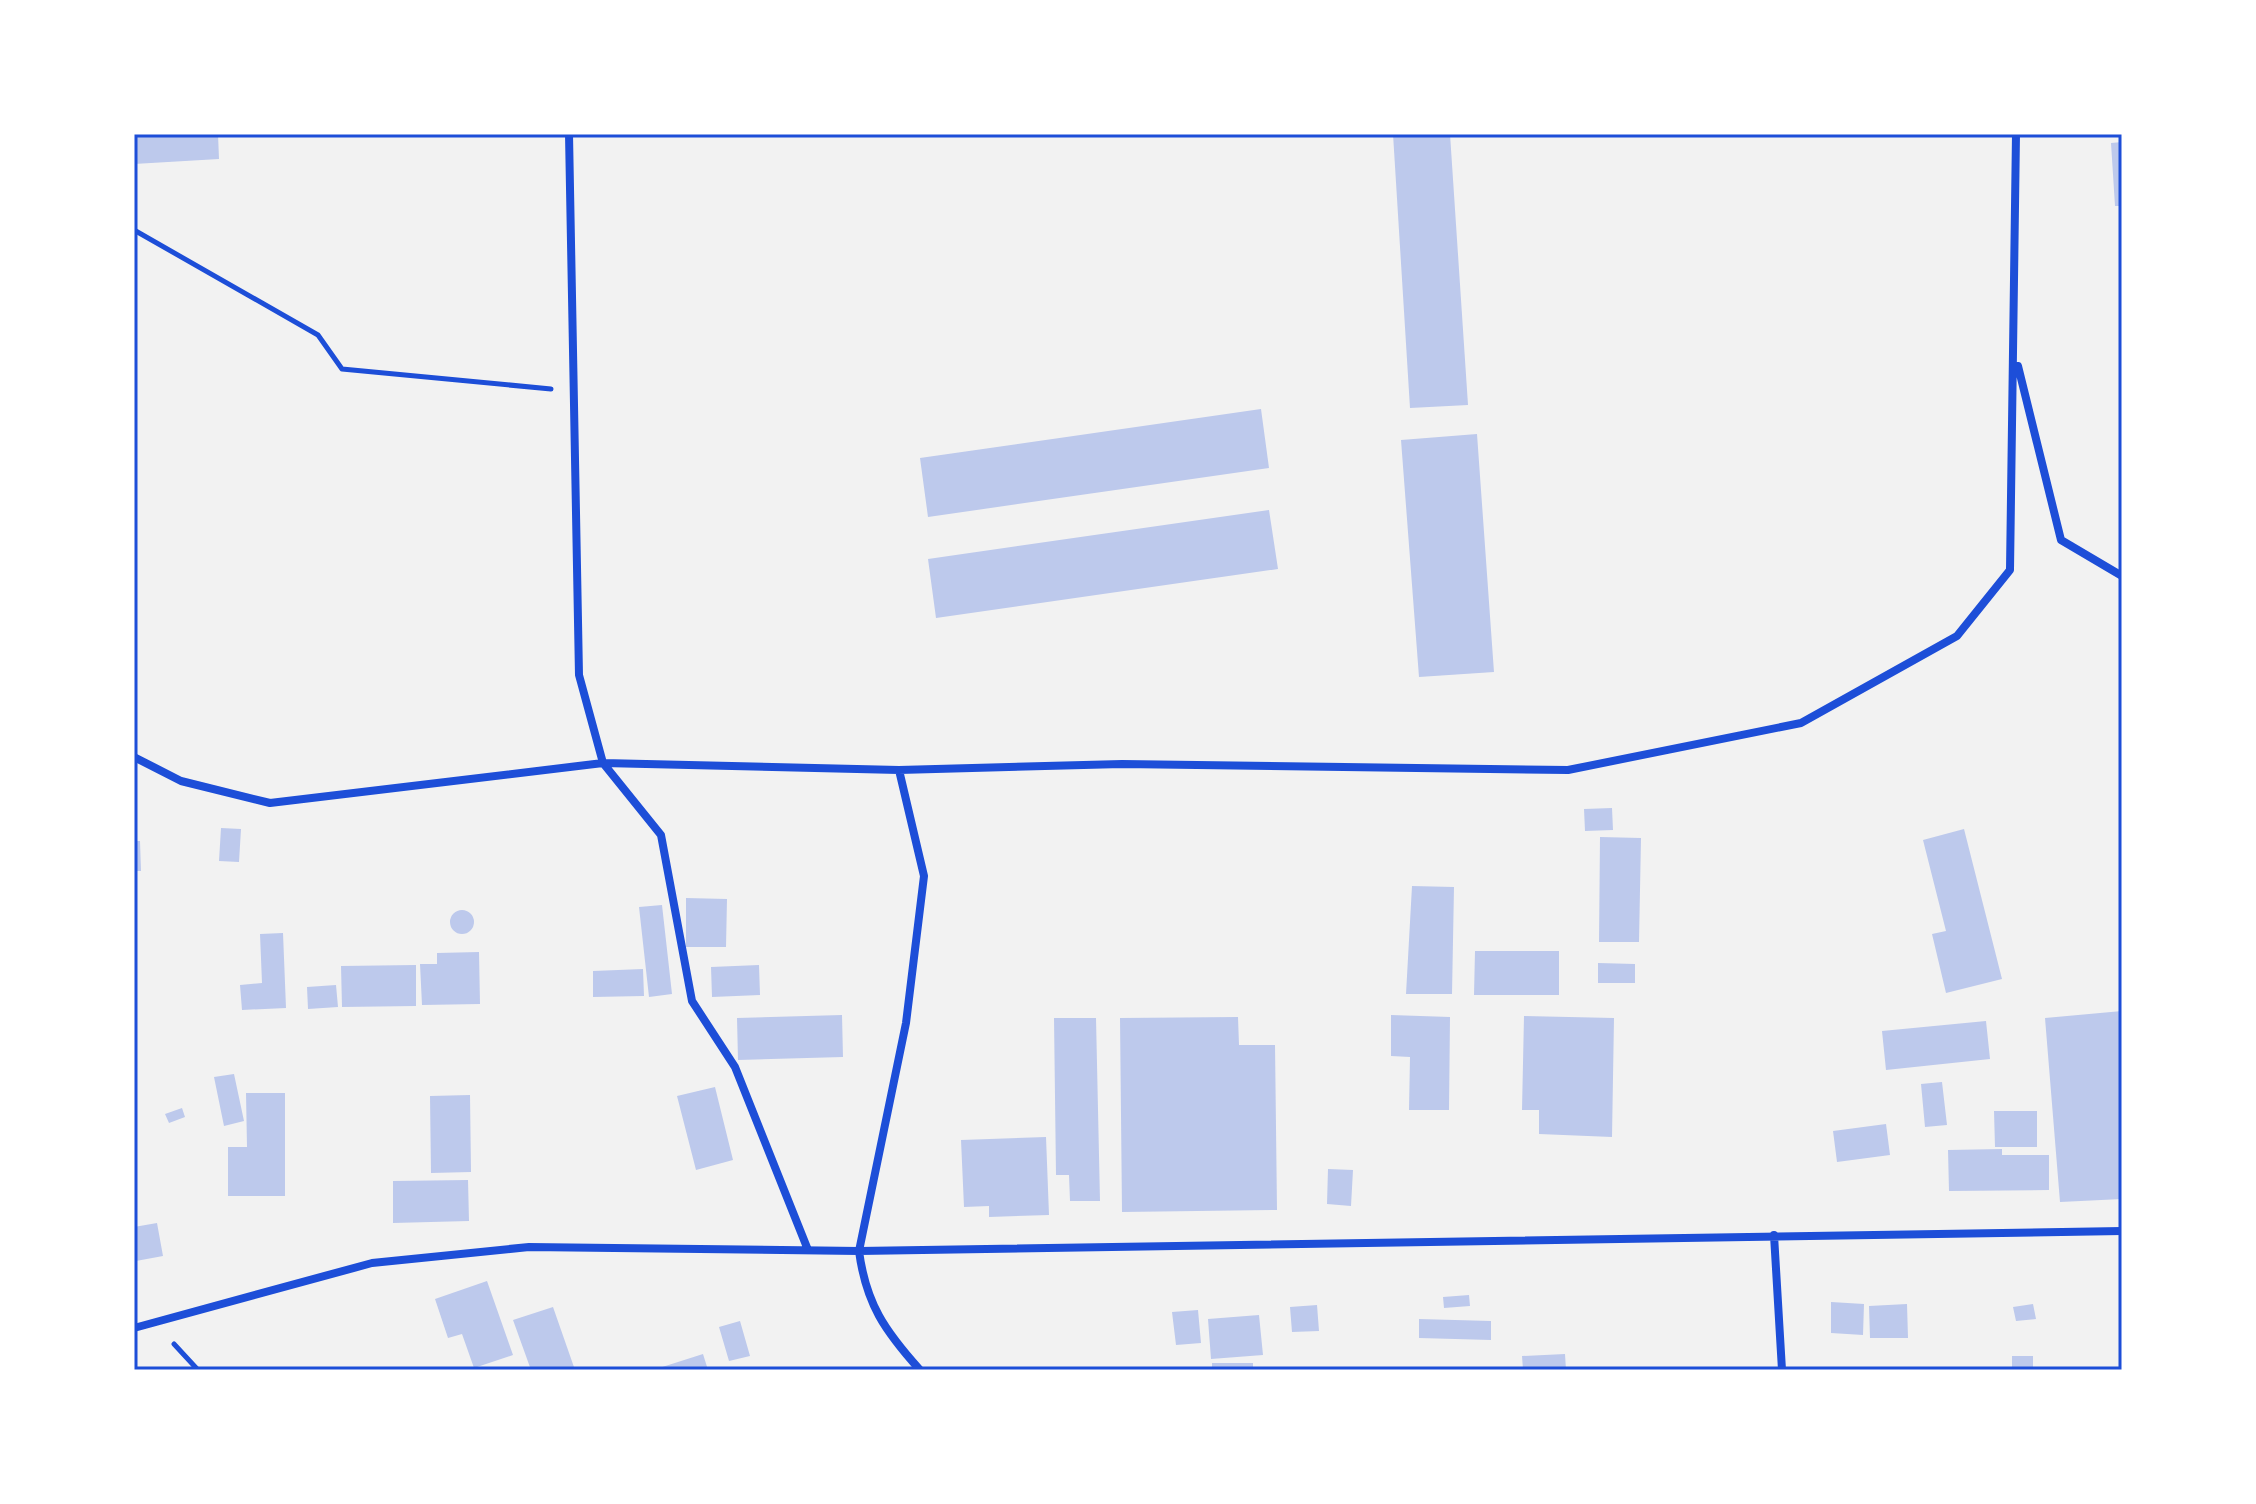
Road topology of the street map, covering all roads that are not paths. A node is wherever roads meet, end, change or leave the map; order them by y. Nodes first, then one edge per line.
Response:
1 (569, 134) edge
2 (2016, 134) edge
3 (2015, 353) junction
4 (2122, 576) edge
5 (134, 757) edge
6 (603, 763) junction
7 (899, 770) junction
8 (2122, 1231) edge
9 (1774, 1235) junction
10 (808, 1250) junction
11 (859, 1251) junction
12 (134, 1328) edge
13 (920, 1370) edge
14 (1782, 1370) edge

1 - 6 street
2 - 3 street
3 - 4 street
3 - 7 street
5 - 6 street
6 - 7 street
6 - 10 street
7 - 11 street
8 - 9 street
9 - 11 street
9 - 14 street
10 - 11 street
10 - 12 street
11 - 13 street

